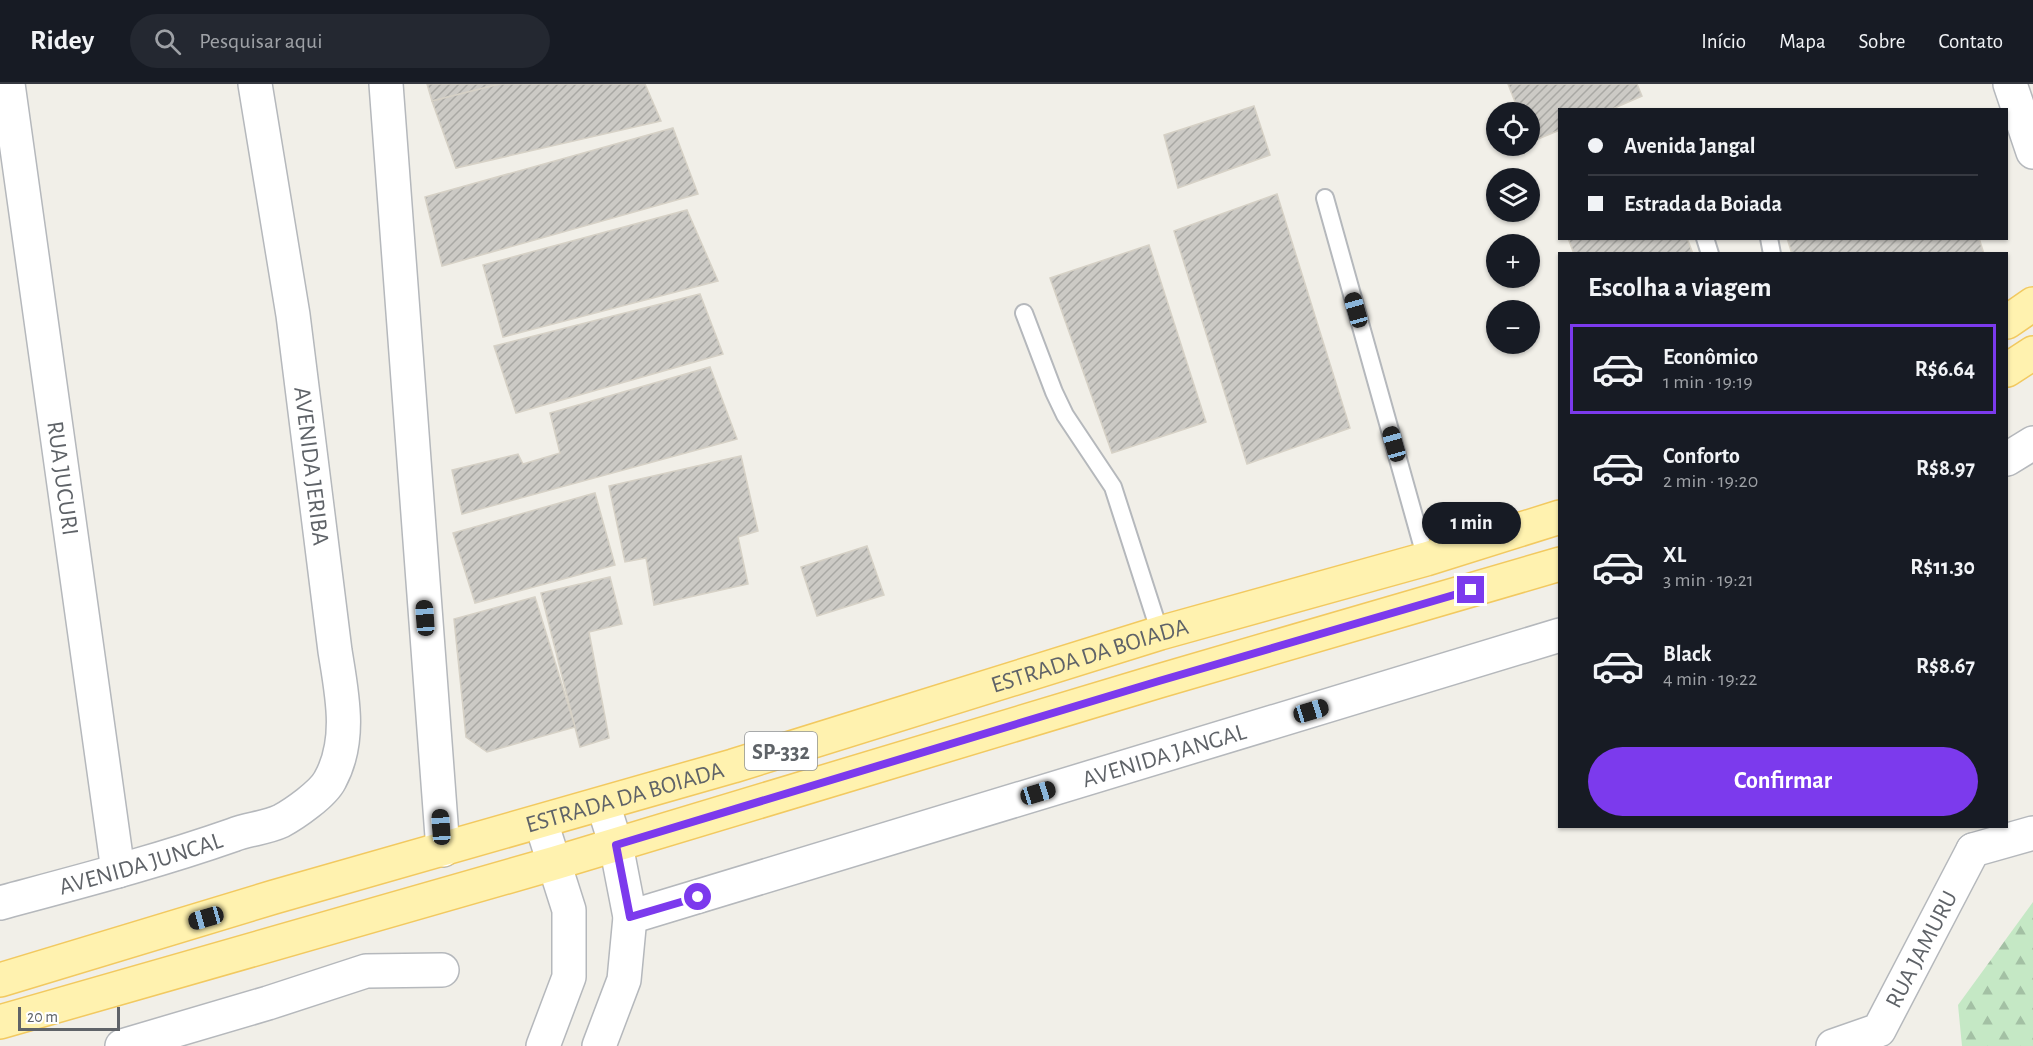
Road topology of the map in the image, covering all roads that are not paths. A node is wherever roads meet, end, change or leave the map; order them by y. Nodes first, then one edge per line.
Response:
1 (8, 84) edge
2 (255, 84) edge
3 (386, 84) edge
4 (2010, 84) edge
5 (2033, 152) edge
6 (1325, 198) dead end
7 (2033, 304) edge
8 (1024, 313) dead end
9 (2008, 321) edge
10 (2033, 353) edge
11 (2008, 369) edge
12 (2033, 443) edge
13 (2008, 458) edge
14 (1558, 519) edge
15 (1426, 559) junction
16 (1558, 565) edge
17 (1160, 633) junction
18 (1558, 636) edge
19 (603, 804) junction
20 (279, 822) joint
21 (541, 822) junction
22 (2033, 833) edge
23 (1967, 838) edge
24 (616, 845) junction
25 (443, 850) junction
26 (555, 863) junction
27 (118, 871) junction
28 (0, 903) edge
29 (630, 917) junction
30 (442, 970) dead end
31 (0, 980) edge
32 (0, 1022) edge
33 (1882, 1038) edge
34 (122, 1046) edge
35 (543, 1046) edge
36 (598, 1046) edge
37 (1833, 1046) edge

1 - 27 street, RUA JUCURI
2 - 20 street, AVENIDA JERIBA
3 - 25 street
4 - 5 street
6 - 15 lane
7 - 9 main road
8 - 17 lane
10 - 11 main road
12 - 13 street
14 - 15 main road, ESTRADA DA BOIADA / SP-332
15 - 17 main road, ESTRADA DA BOIADA / SP-332
16 - 24 main road, ESTRADA DA BOIADA / SP-332
17 - 19 main road, ESTRADA DA BOIADA / SP-332
18 - 29 street, AVENIDA JANGAL
19 - 21 main road, ESTRADA DA BOIADA / SP-332
19 - 24 street
20 - 27 street, AVENIDA JUNCAL
21 - 25 main road, ESTRADA DA BOIADA / SP-332
21 - 26 street
22 - 23 street
23 - 33 street, RUA JAMURU
24 - 26 main road, ESTRADA DA BOIADA / SP-332
24 - 29 street
25 - 31 main road, ESTRADA DA BOIADA / SP-332
26 - 32 main road, ESTRADA DA BOIADA / SP-332
26 - 35 street
27 - 28 street, AVENIDA JUNCAL
29 - 36 street
30 - 34 street
33 - 37 street, RUA JAMURU

